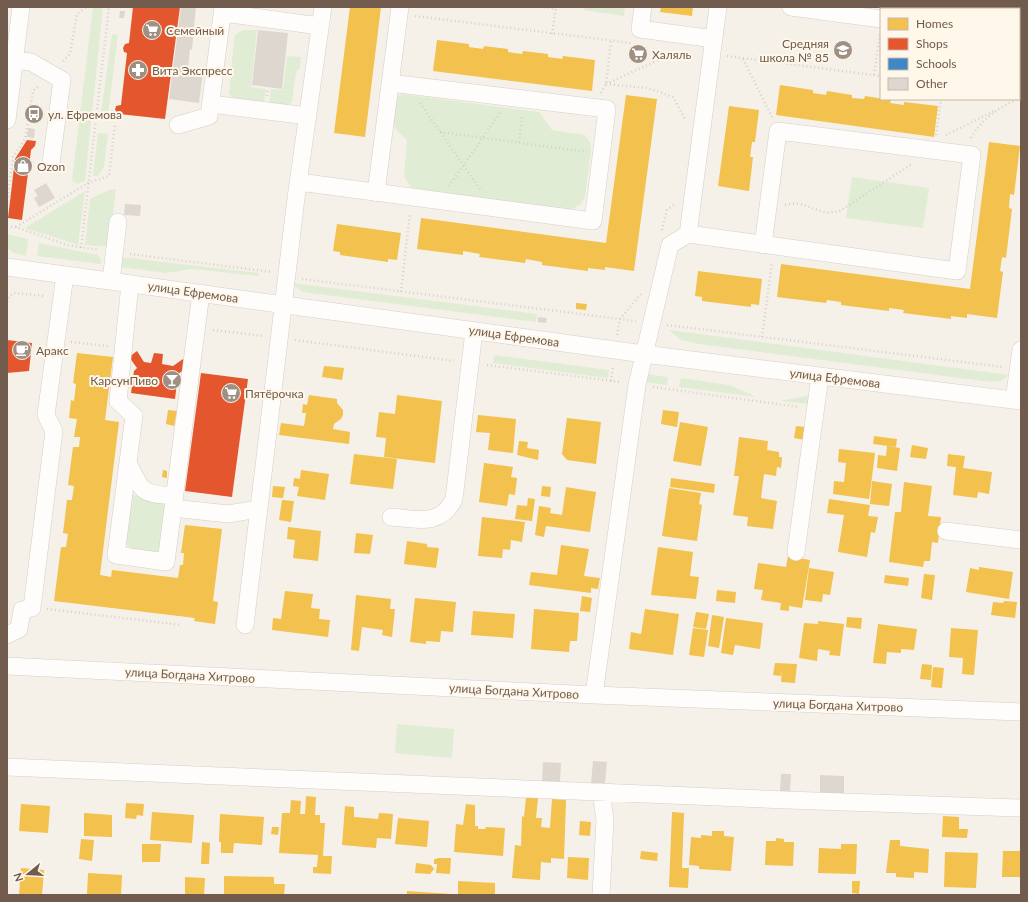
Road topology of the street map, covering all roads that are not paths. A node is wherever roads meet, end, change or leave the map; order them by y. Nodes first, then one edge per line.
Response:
1 (20, 7) edge
2 (323, 7) edge
3 (400, 7) edge
4 (643, 7) edge
5 (718, 7) edge
6 (792, 7) edge
7 (223, 10) edge
8 (880, 19) edge
9 (320, 26) junction
10 (714, 39) junction
11 (14, 60) junction
12 (390, 83) junction
13 (211, 104) junction
14 (308, 116) junction
15 (7, 120) edge
16 (178, 125) dead end
17 (52, 163) dead end
18 (299, 182) junction
19 (376, 193) junction
20 (118, 222) dead end
21 (688, 234) junction
22 (768, 246) junction
23 (7, 267) edge
24 (65, 275) junction
25 (111, 281) junction
26 (130, 284) junction
27 (201, 293) junction
28 (283, 304) junction
29 (474, 331) junction
30 (1021, 350) edge
31 (644, 354) junction
32 (820, 376) junction
33 (1018, 401) edge
34 (128, 463) junction
35 (174, 502) junction
36 (259, 509) junction
37 (391, 517) dead end
38 (946, 531) dead end
39 (1021, 540) edge
40 (796, 552) dead end
41 (245, 625) dead end
42 (7, 635) edge
43 (7, 666) edge
44 (594, 695) junction
45 (1021, 712) edge
46 (7, 767) edge
47 (601, 792) junction
48 (1021, 808) edge
49 (601, 895) edge

1 - 11 street
2 - 9 street
3 - 12 street
4 - 10 street
5 - 10 street
6 - 8 street
7 - 9 street
7 - 13 street
9 - 14 street
10 - 21 street
11 - 15 street
11 - 17 street
12 - 19 street
12 - 19 street
13 - 14 street
13 - 16 street
14 - 18 street
18 - 19 street
18 - 28 street
20 - 25 street
21 - 22 street
21 - 31 street
22 - 22 street
23 - 24 street, улица Ефремова
24 - 25 street, улица Ефремова
24 - 42 street
25 - 26 street, улица Ефремова
26 - 27 street, улица Ефремова
26 - 34 street
27 - 28 street, улица Ефремова
27 - 35 street
28 - 29 street, улица Ефремова
28 - 36 street
29 - 31 street, улица Ефремова
29 - 37 street
30 - 33 street
31 - 32 street, улица Ефремова
31 - 44 street
32 - 33 street, улица Ефремова
32 - 40 street
34 - 35 street
34 - 35 street
35 - 36 street
36 - 41 street
38 - 39 street
43 - 44 street, улица Богдана Хитрово
44 - 45 street, улица Богдана Хитрово
46 - 47 street
47 - 48 street
47 - 49 street

